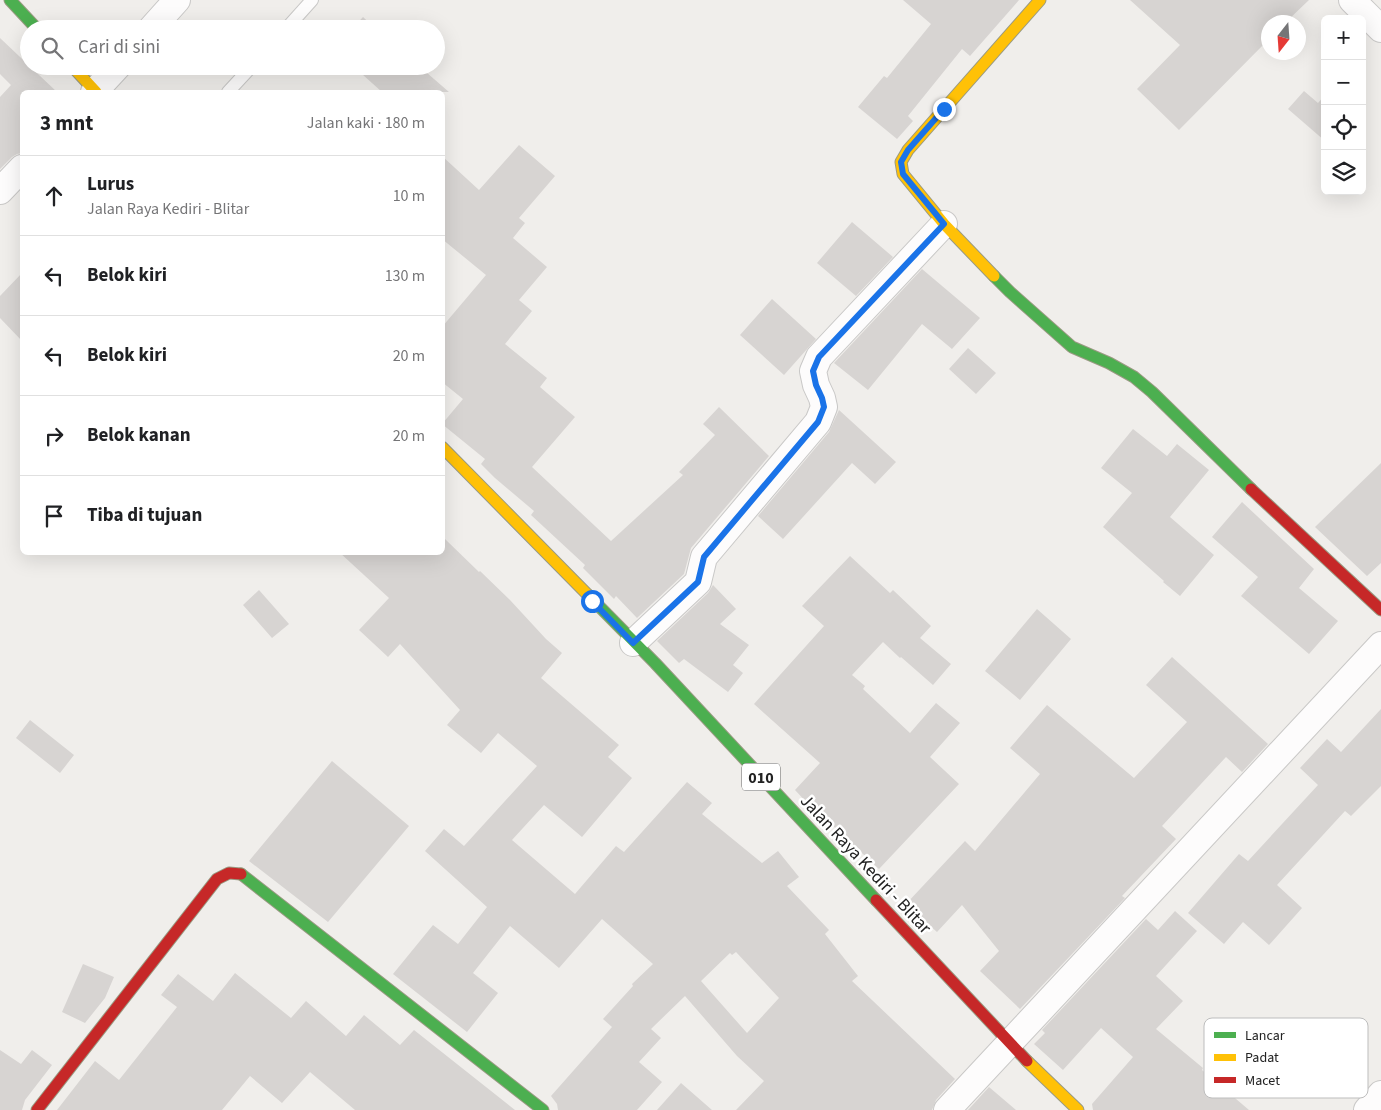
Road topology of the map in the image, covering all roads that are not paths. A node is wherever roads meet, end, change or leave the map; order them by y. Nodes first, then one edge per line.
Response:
1 (10, 0) edge
2 (177, 0) edge
3 (312, 0) edge
4 (1040, 0) edge
5 (1352, 0) edge
6 (29, 20) edge
7 (160, 20) edge
8 (294, 20) edge
9 (1381, 29) edge
10 (80, 75) edge
11 (110, 75) edge
12 (244, 75) edge
13 (93, 90) edge
14 (97, 90) edge
15 (230, 90) edge
16 (20, 170) edge
17 (0, 192) edge
18 (944, 224) junction
19 (445, 450) edge
20 (1381, 610) edge
21 (633, 643) junction
22 (1381, 645) edge
23 (1010, 1044) junction
24 (1381, 1094) edge
25 (37, 1110) edge
26 (543, 1110) edge
27 (947, 1110) edge
28 (1078, 1110) edge
29 (1367, 1110) edge

1 - 6 street
2 - 7 street
3 - 8 lane
4 - 18 street
5 - 9 street
10 - 13 street
11 - 14 street
12 - 15 lane
16 - 17 street
18 - 20 street
18 - 21 street
19 - 21 street, Jalan Raya Kediri - Blitar / 010
21 - 23 street, Jalan Raya Kediri - Blitar / 010
22 - 23 street
23 - 27 street
23 - 28 street, Jalan Raya Kediri - Blitar / 010
24 - 29 street
25 - 26 street

